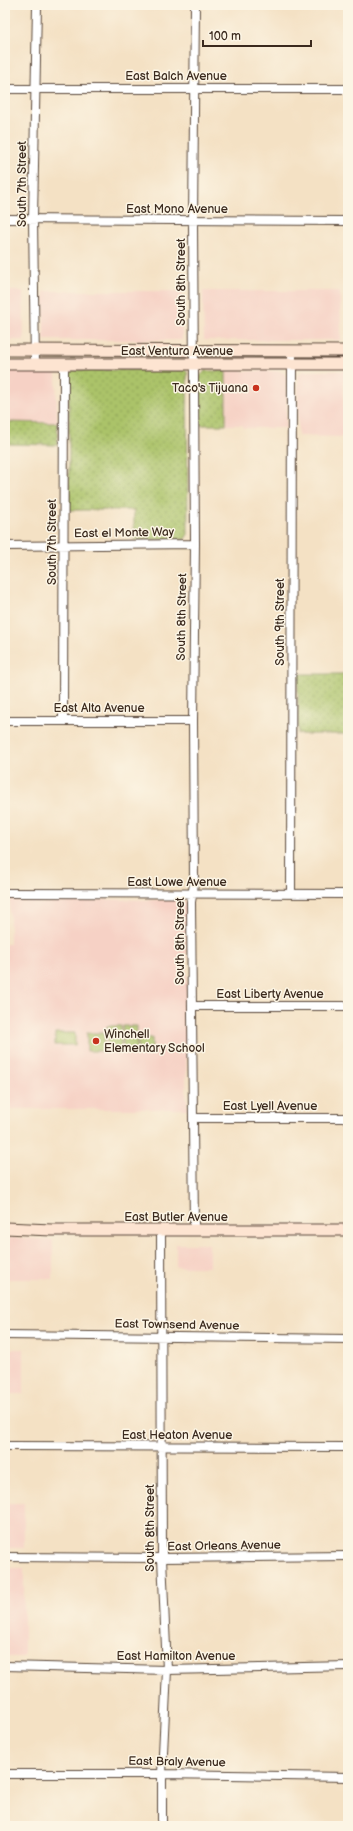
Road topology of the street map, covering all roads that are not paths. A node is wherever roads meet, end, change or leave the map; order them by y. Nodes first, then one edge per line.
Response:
1 (37, 5) edge
2 (195, 5) edge
3 (195, 88) junction
4 (5, 89) edge
5 (35, 89) junction
6 (348, 89) edge
7 (5, 219) edge
8 (33, 219) junction
9 (192, 221) junction
10 (348, 221) edge
11 (5, 350) edge
12 (34, 350) junction
13 (193, 351) junction
14 (292, 351) junction
15 (348, 351) edge
16 (5, 364) edge
17 (35, 364) junction
18 (64, 364) junction
19 (194, 364) junction
20 (292, 364) junction
21 (348, 364) edge
22 (195, 544) junction
23 (5, 546) edge
24 (64, 546) junction
25 (63, 720) junction
26 (5, 721) edge
27 (193, 721) junction
28 (5, 893) edge
29 (192, 894) junction
30 (291, 894) junction
31 (348, 894) edge
32 (192, 1006) junction
33 (348, 1006) edge
34 (193, 1118) junction
35 (348, 1118) edge
36 (5, 1228) edge
37 (161, 1230) junction
38 (194, 1230) junction
39 (348, 1230) edge
40 (5, 1336) edge
41 (162, 1337) junction
42 (348, 1339) edge
43 (5, 1446) edge
44 (162, 1447) junction
45 (348, 1447) edge
46 (5, 1556) edge
47 (348, 1556) edge
48 (162, 1558) junction
49 (5, 1666) edge
50 (348, 1666) edge
51 (167, 1670) junction
52 (5, 1774) edge
53 (162, 1774) junction
54 (348, 1777) edge
55 (162, 1826) edge

1 - 5 street, South 7th Street
2 - 3 street, South 8th Street
3 - 5 street, East Balch Avenue
3 - 6 street, East Balch Avenue
3 - 9 street, South 8th Street
4 - 5 street, East Balch Avenue
5 - 8 street, South 7th Street
7 - 8 street, East Mono Avenue
8 - 9 street, East Mono Avenue
8 - 12 street, South 7th Street
9 - 10 street, East Mono Avenue
9 - 13 street, South 8th Street
11 - 12 main road, East Ventura Avenue
12 - 13 main road, East Ventura Avenue
12 - 17 street, South 7th Street
13 - 14 main road, East Ventura Avenue
13 - 19 street, South 8th Street
14 - 15 main road, East Ventura Avenue
14 - 20 street, South 9th Street
16 - 17 main road, East Ventura Avenue
17 - 18 main road, East Ventura Avenue
18 - 19 main road, East Ventura Avenue
18 - 24 street, South 7th Street
19 - 20 main road, East Ventura Avenue
19 - 22 street, South 8th Street
20 - 21 main road, East Ventura Avenue
20 - 30 street, South 9th Street
22 - 24 street, East el Monte Way
22 - 27 street, South 8th Street
23 - 24 street, East el Monte Way
24 - 25 street, South 7th Street
25 - 26 street, East Alta Avenue
25 - 27 street, East Alta Avenue
27 - 29 street, South 8th Street
28 - 29 street, East Lowe Avenue
29 - 30 street, East Lowe Avenue
29 - 32 street, South 8th Street
30 - 31 street, East Lowe Avenue
32 - 33 street, East Liberty Avenue
32 - 34 street, South 8th Street
34 - 35 street, East Lyell Avenue
34 - 38 street, South 8th Street
36 - 37 main road, East Butler Avenue
37 - 38 main road, East Butler Avenue
37 - 41 street, South 8th Street
38 - 39 main road, East Butler Avenue
40 - 41 street, East Townsend Avenue
41 - 42 street, East Townsend Avenue
41 - 44 street, South 8th Street
43 - 44 street, East Heaton Avenue
44 - 45 street, East Heaton Avenue
44 - 48 street, South 8th Street
46 - 48 street, East Orleans Avenue
47 - 48 street, East Orleans Avenue
48 - 51 street, South 8th Street
49 - 51 street, East Hamilton Avenue
50 - 51 street, East Hamilton Avenue
51 - 53 street, South 8th Street
52 - 53 street, East Braly Avenue
53 - 54 street, East Braly Avenue
53 - 55 street, South 8th Street

